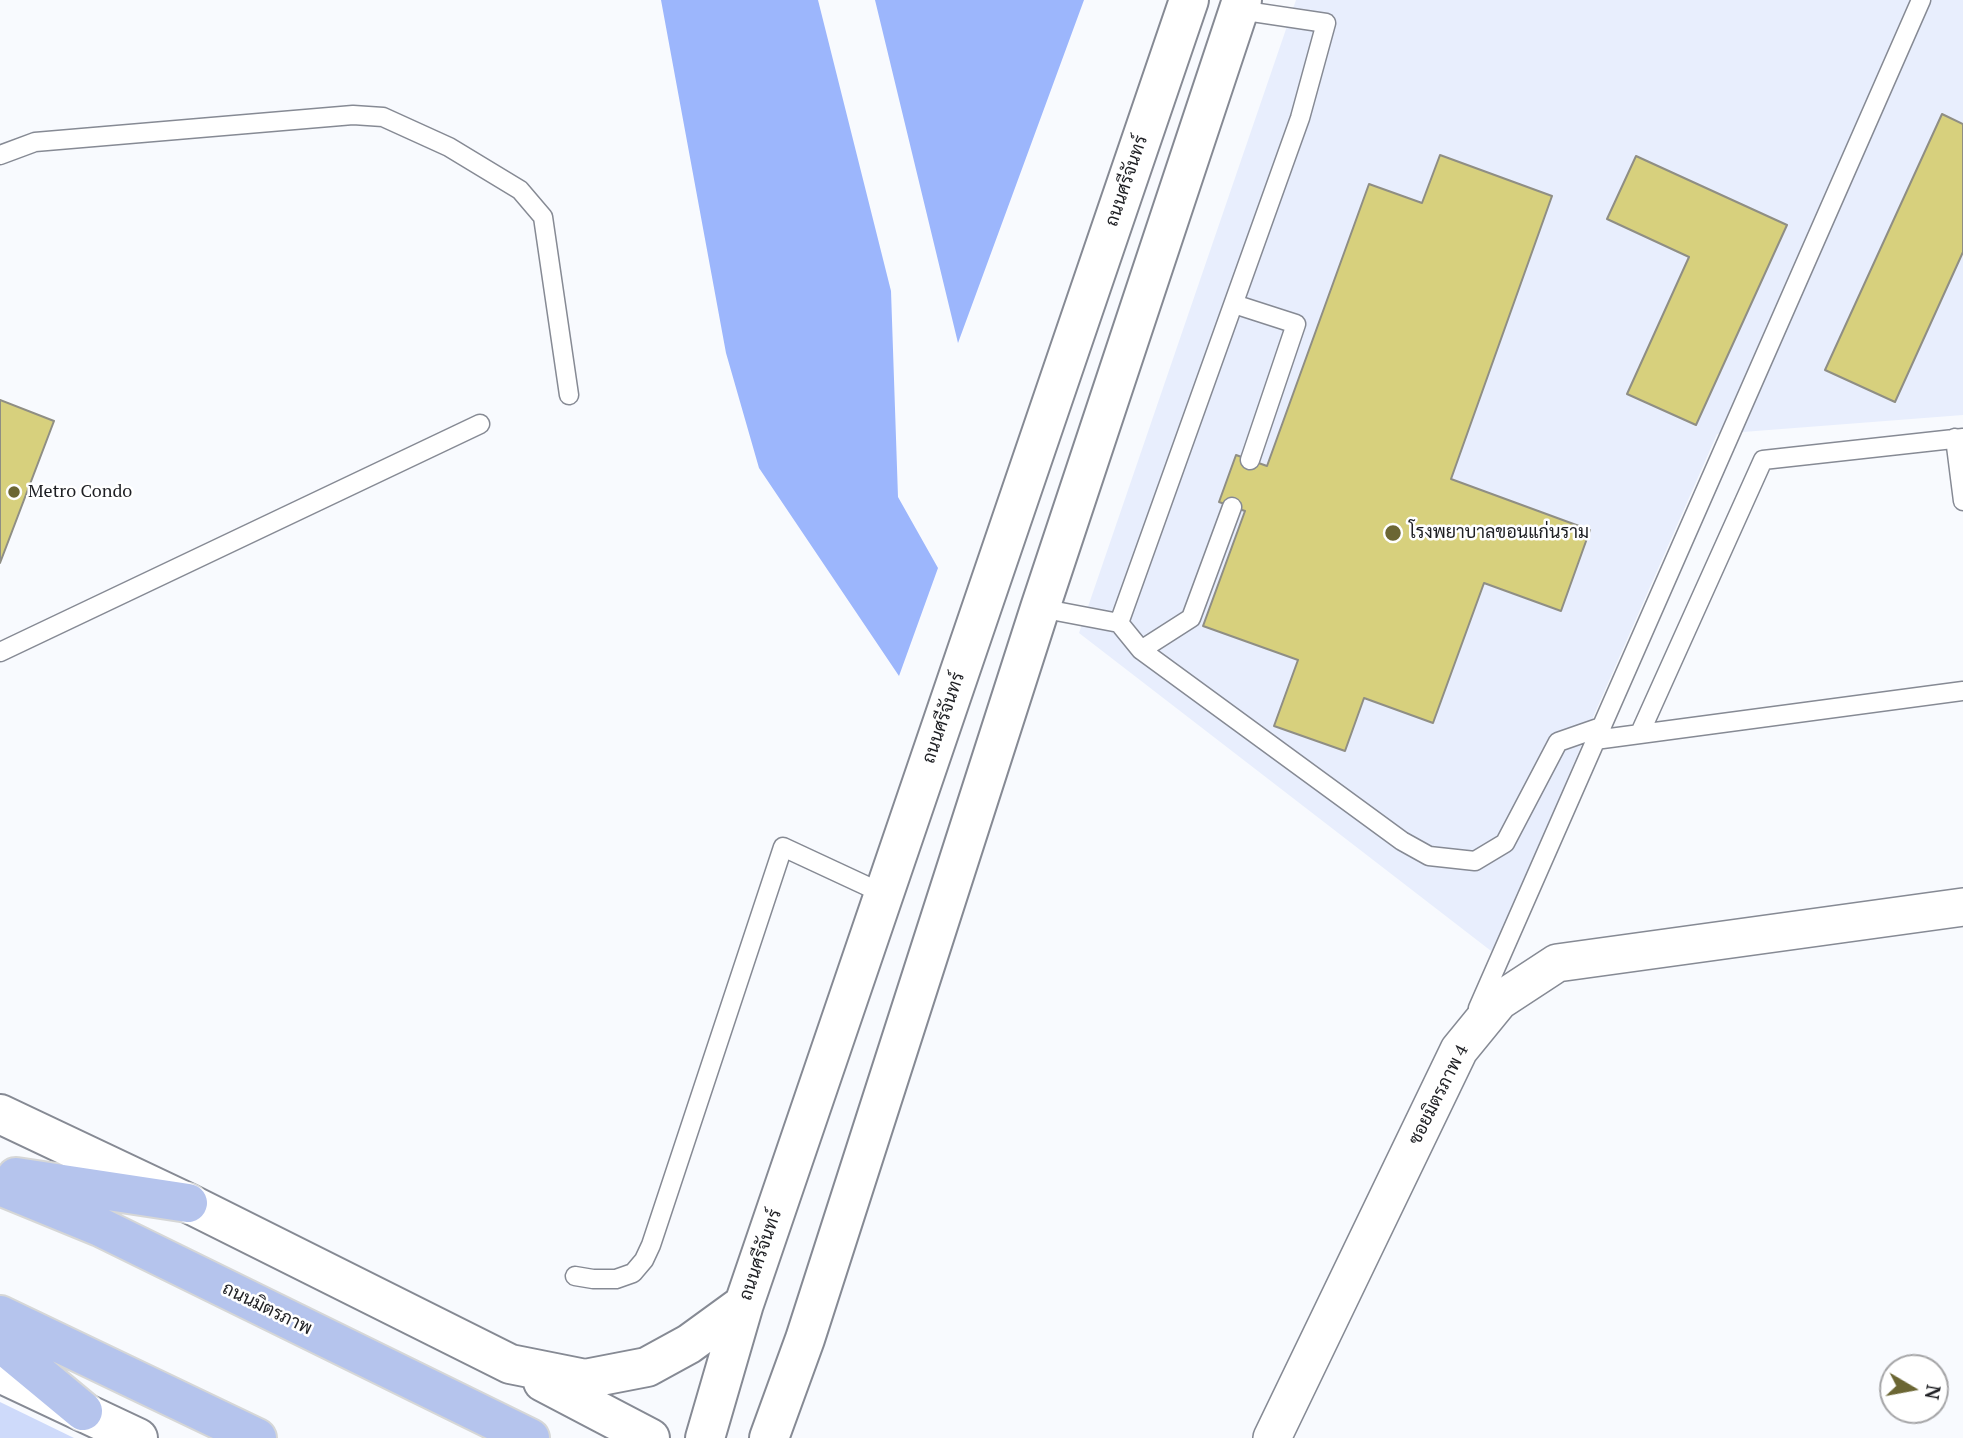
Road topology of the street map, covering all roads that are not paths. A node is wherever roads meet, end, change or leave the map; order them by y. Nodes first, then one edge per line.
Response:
1 (1189, 0) edge
2 (1921, 0) edge
3 (1240, 5) edge
4 (0, 155) edge
5 (1234, 304) junction
6 (569, 396) dead end
7 (480, 424) dead end
8 (1959, 438) edge
9 (1250, 460) dead end
10 (1963, 501) edge
11 (1233, 507) dead end
12 (1040, 608) junction
13 (1119, 623) junction
14 (1142, 650) junction
15 (0, 652) edge
16 (1963, 691) edge
17 (1640, 733) junction
18 (1598, 734) junction
19 (884, 894) junction
20 (1963, 907) edge
21 (1459, 1050) junction
22 (0, 1114) edge
23 (0, 1175) edge
24 (0, 1186) edge
25 (188, 1203) junction
26 (575, 1276) dead end
27 (744, 1304) junction
28 (0, 1315) edge
29 (805, 1339) junction
30 (0, 1342) edge
31 (510, 1364) junction
32 (0, 1373) edge
33 (83, 1411) junction
34 (138, 1438) edge
35 (257, 1438) edge
36 (530, 1438) edge
37 (650, 1438) edge
38 (705, 1438) edge
39 (769, 1438) edge
40 (788, 1438) edge
41 (1272, 1438) edge

1 - 19 main road, ถนนศรีจันทร์
2 - 18 lane
3 - 5 lane
3 - 12 main road
4 - 6 lane
5 - 9 lane
5 - 13 lane
7 - 15 lane
8 - 10 lane
8 - 17 lane
11 - 14 lane
12 - 13 lane
12 - 29 main road
13 - 14 lane
14 - 18 lane
16 - 17 lane
17 - 18 lane
18 - 21 lane
19 - 26 lane
19 - 27 main road, ถนนศรีจันทร์
20 - 21 street, ซอยมิตรภาพ 4
21 - 41 street, ซอยมิตรภาพ 4
22 - 25 main road
23 - 25 main road
24 - 36 main road, ถนนมิตรภาพ
25 - 31 main road
27 - 31 main road
27 - 38 main road, ถนนศรีจันทร์
28 - 35 main road
29 - 39 main road
29 - 40 main road
30 - 33 main road
31 - 37 main road
32 - 33 main road
33 - 34 main road

